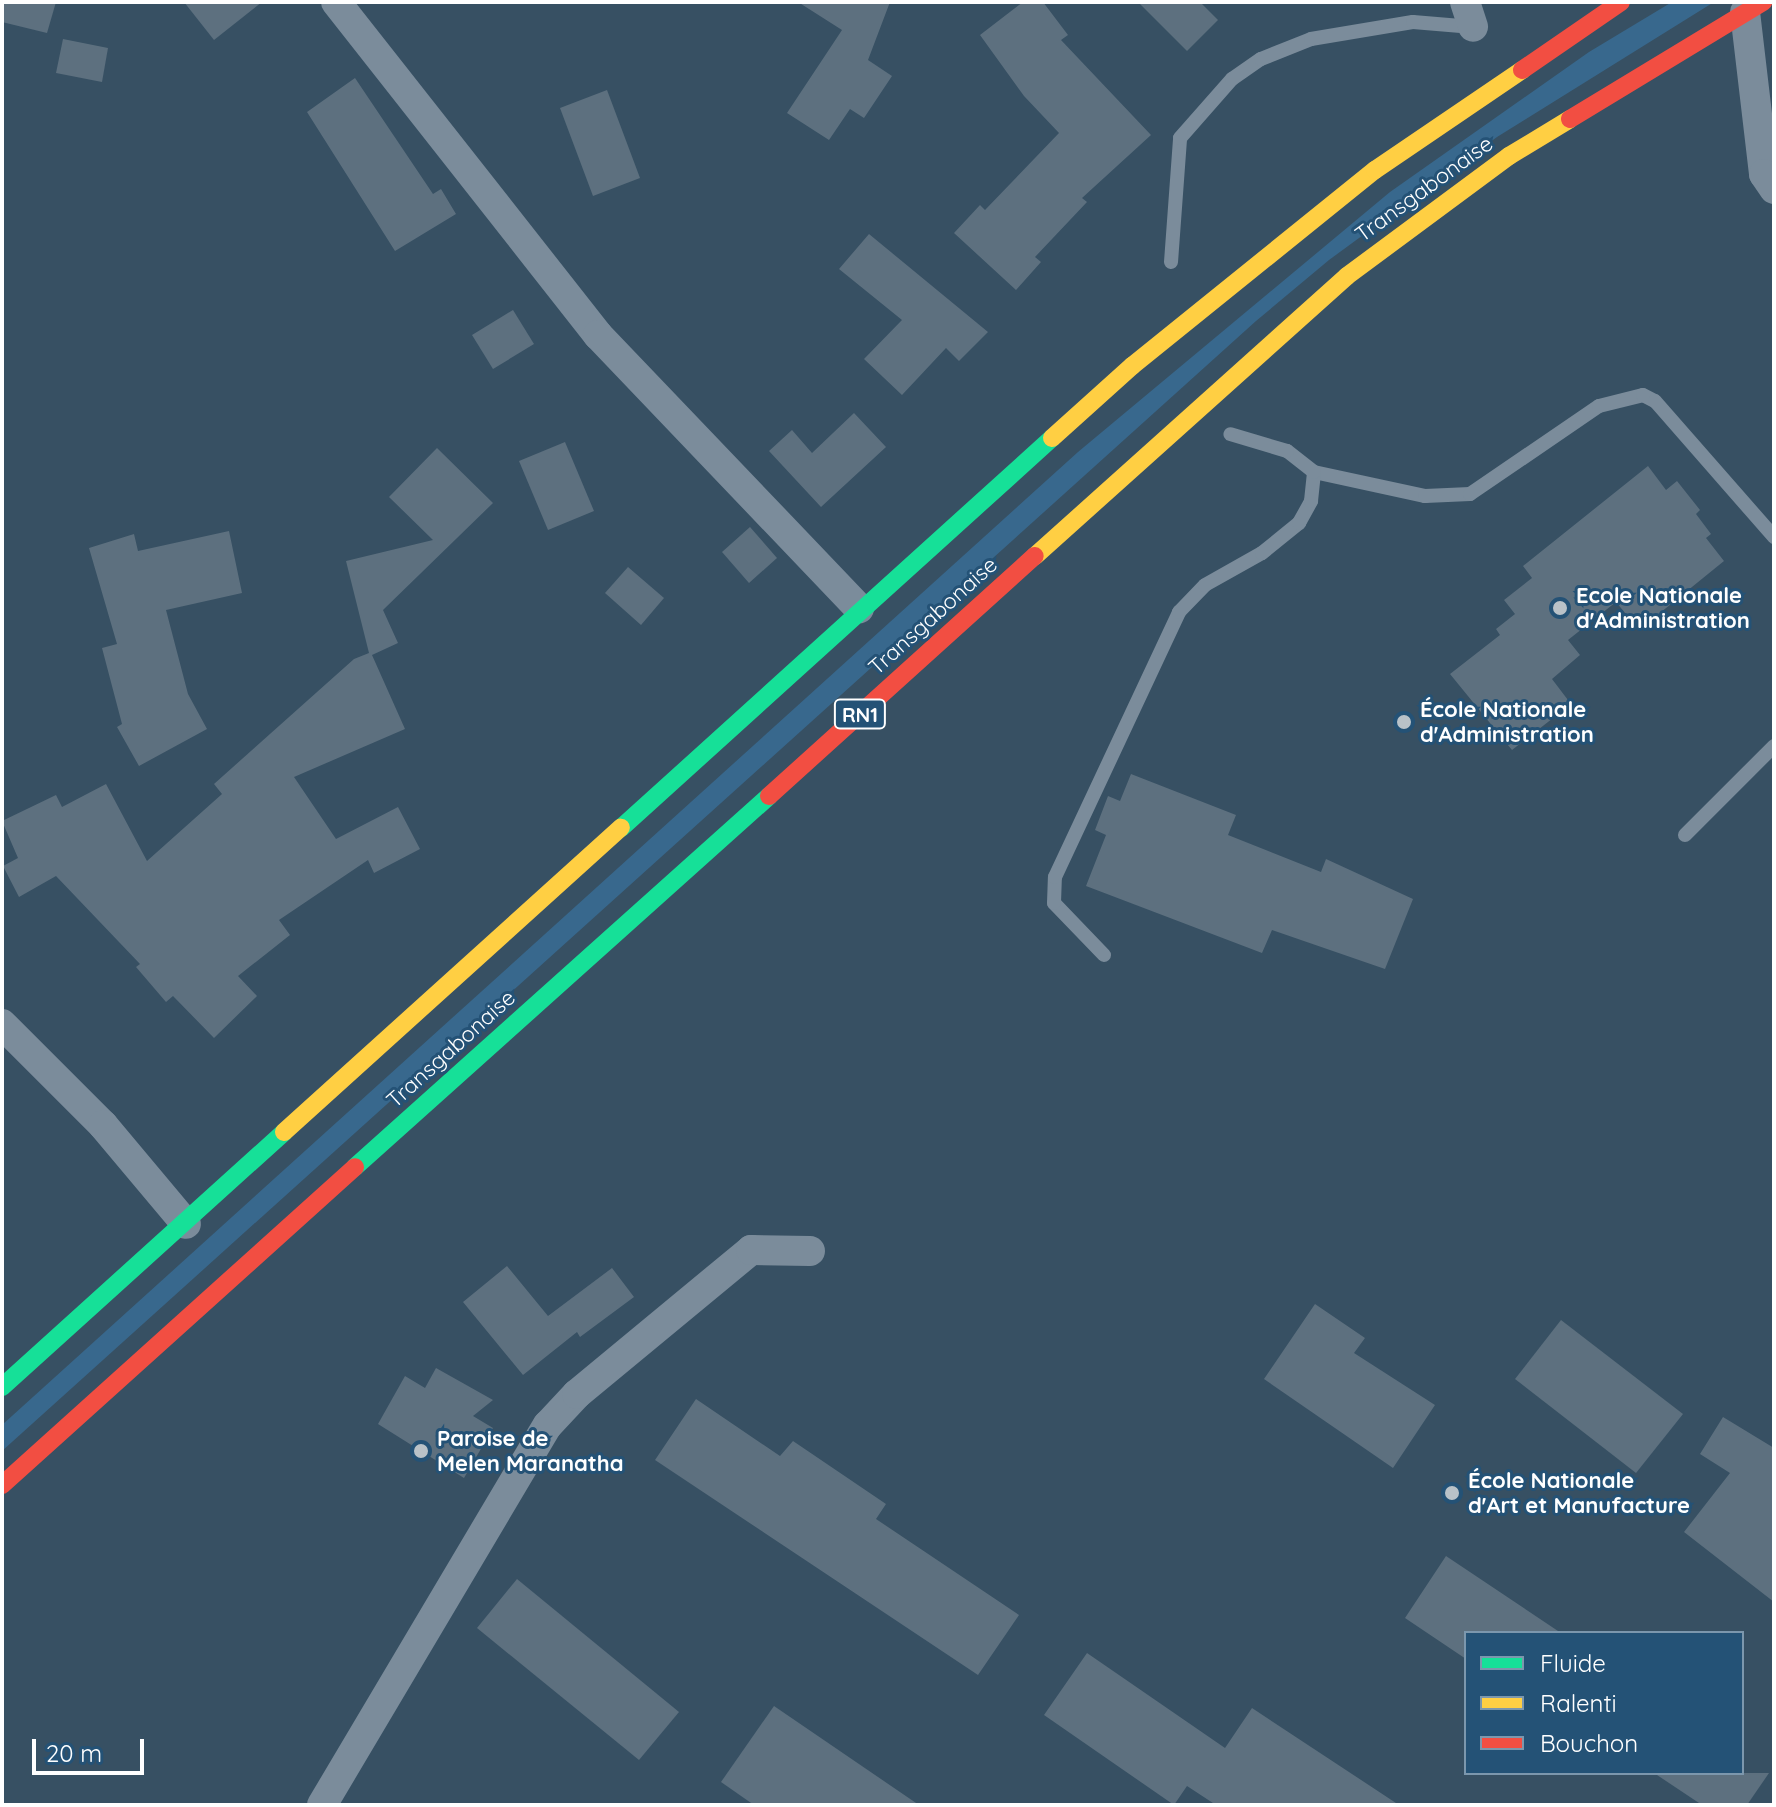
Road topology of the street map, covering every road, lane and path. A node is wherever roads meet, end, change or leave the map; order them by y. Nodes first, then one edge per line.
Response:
1 (336, 2) edge
2 (1621, 2) edge
3 (1754, 7) edge
4 (1469, 14) edge
5 (1774, 189) edge
6 (1171, 262) dead end
7 (1230, 434) dead end
8 (1314, 472) junction
9 (1774, 537) edge
10 (859, 608) junction
11 (1774, 746) edge
12 (1685, 835) dead end
13 (1104, 955) dead end
14 (2, 1024) edge
15 (186, 1224) junction
16 (810, 1251) dead end
17 (2, 1387) edge
18 (2, 1485) edge
19 (322, 1805) edge

1 - 10 street
2 - 10 highway, Transgabonaise
3 - 5 street
3 - 18 highway, Transgabonaise / RN1
4 - 6 lane
7 - 8 lane
8 - 9 lane
8 - 13 lane
10 - 15 highway, Transgabonaise
11 - 12 lane
14 - 15 street
15 - 17 highway, Transgabonaise
16 - 19 street

